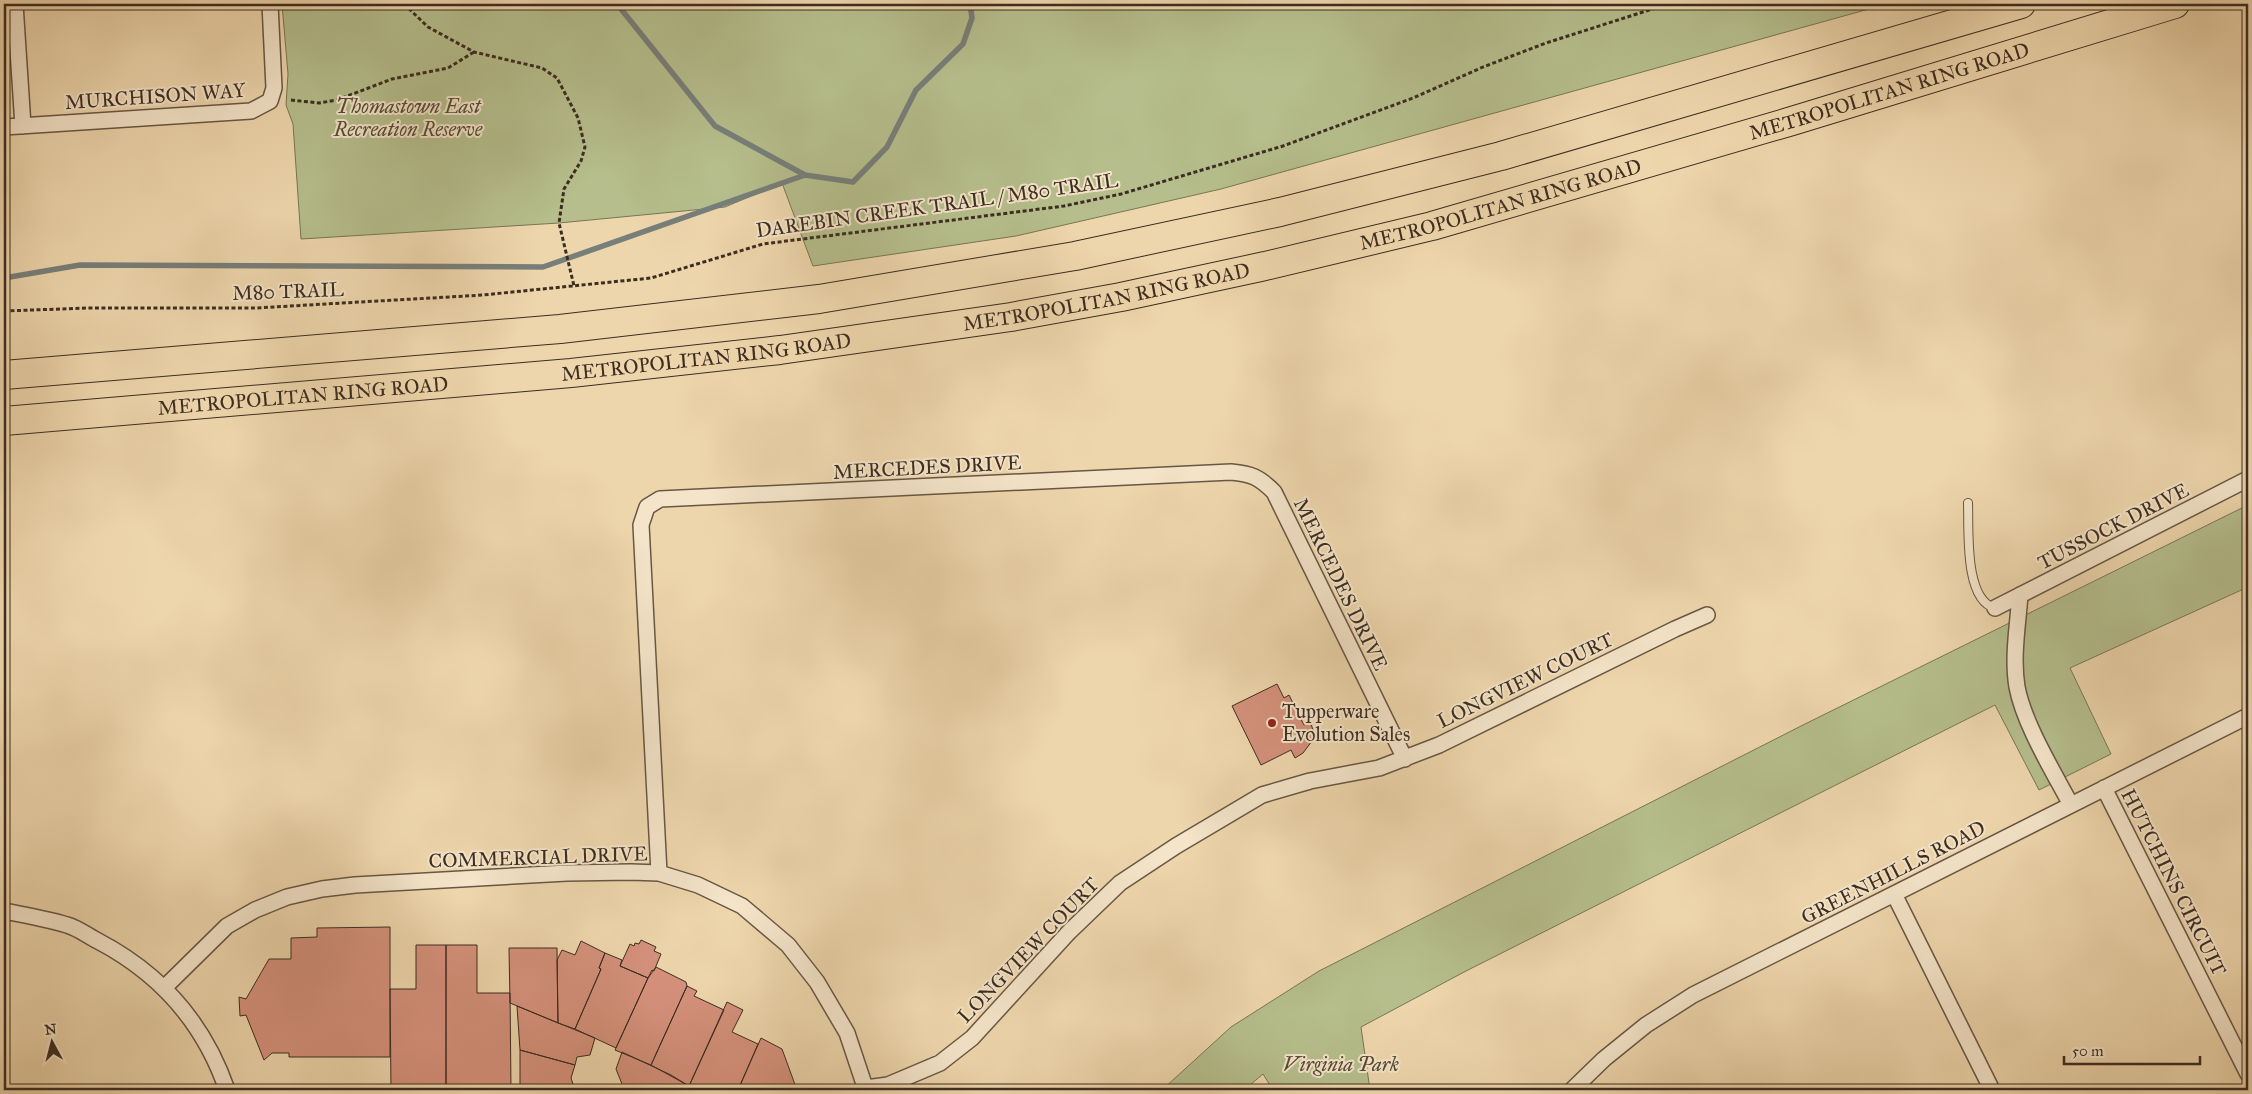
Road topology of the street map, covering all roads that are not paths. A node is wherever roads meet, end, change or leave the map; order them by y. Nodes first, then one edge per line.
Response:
1 (15, 4) edge
2 (270, 4) edge
3 (2021, 4) edge
4 (2175, 4) edge
5 (23, 126) junction
6 (4, 127) edge
7 (4, 375) edge
8 (4, 421) edge
9 (2248, 479) edge
10 (1968, 503) dead end
11 (2020, 595) junction
12 (1995, 608) joint
13 (1707, 615) dead end
14 (2248, 716) edge
15 (1405, 759) junction
16 (2104, 788) junction
17 (2071, 805) junction
18 (659, 873) junction
19 (1894, 894) junction
20 (4, 911) edge
21 (165, 987) junction
22 (2248, 1074) edge
23 (866, 1089) edge
24 (227, 1090) edge
25 (1572, 1090) edge
26 (1992, 1090) edge

1 - 5 street
2 - 5 street, MURCHISON WAY
3 - 7 highway
4 - 8 highway, METROPOLITAN RING ROAD
5 - 6 street, MURCHISON WAY
9 - 11 street, TUSSOCK DRIVE
10 - 12 lane
11 - 12 street, TUSSOCK DRIVE
11 - 17 street
13 - 15 street, LONGVIEW COURT
14 - 16 street, GREENHILLS ROAD
15 - 18 street, MERCEDES DRIVE
15 - 23 street, LONGVIEW COURT
16 - 17 street, GREENHILLS ROAD
16 - 22 street, HUTCHINS CIRCUIT
17 - 19 street, GREENHILLS ROAD
18 - 21 street, COMMERCIAL DRIVE
18 - 23 street, COMMERCIAL DRIVE
19 - 25 street, GREENHILLS ROAD
19 - 26 street
20 - 21 street
21 - 24 street

